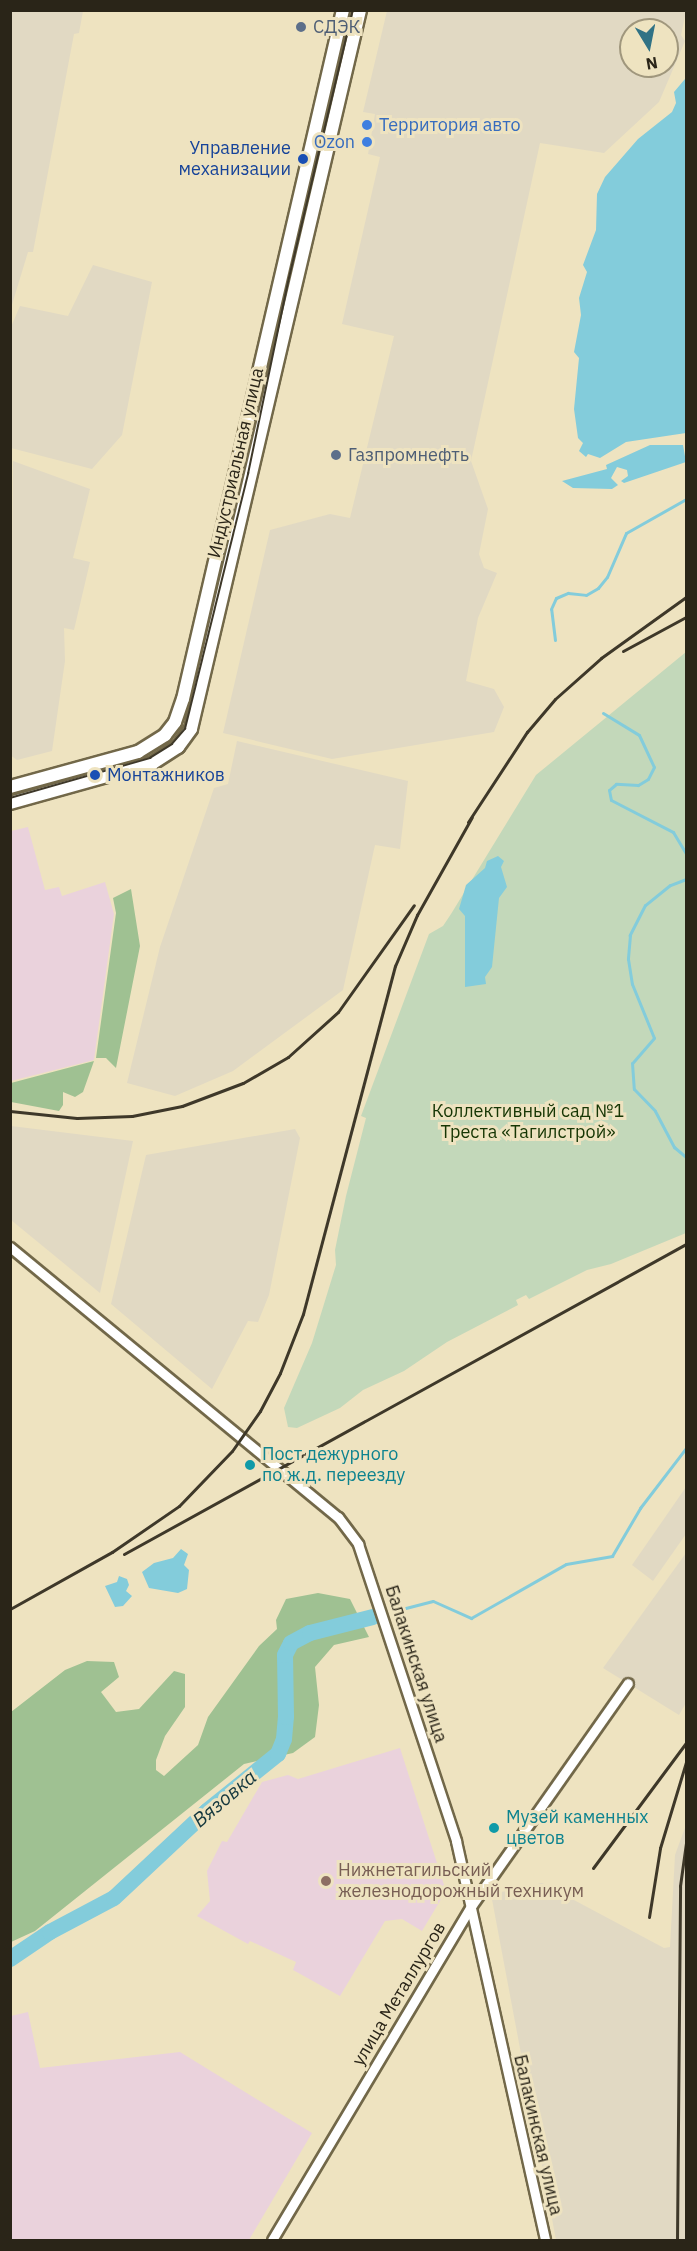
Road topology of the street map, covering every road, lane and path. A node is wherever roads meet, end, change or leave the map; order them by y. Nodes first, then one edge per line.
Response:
1 (343, 10) edge
2 (360, 10) edge
3 (10, 787) edge
4 (10, 803) edge
5 (10, 1247) edge
6 (628, 1683) dead end
7 (472, 1905) junction
8 (272, 2241) edge
9 (545, 2241) edge

1 - 3 main road, Индустриальная улица
2 - 4 main road, Индустриальная улица
5 - 7 street, Балакинская улица
6 - 7 street, улица Металлургов
7 - 8 street, улица Металлургов
7 - 9 street, Балакинская улица

